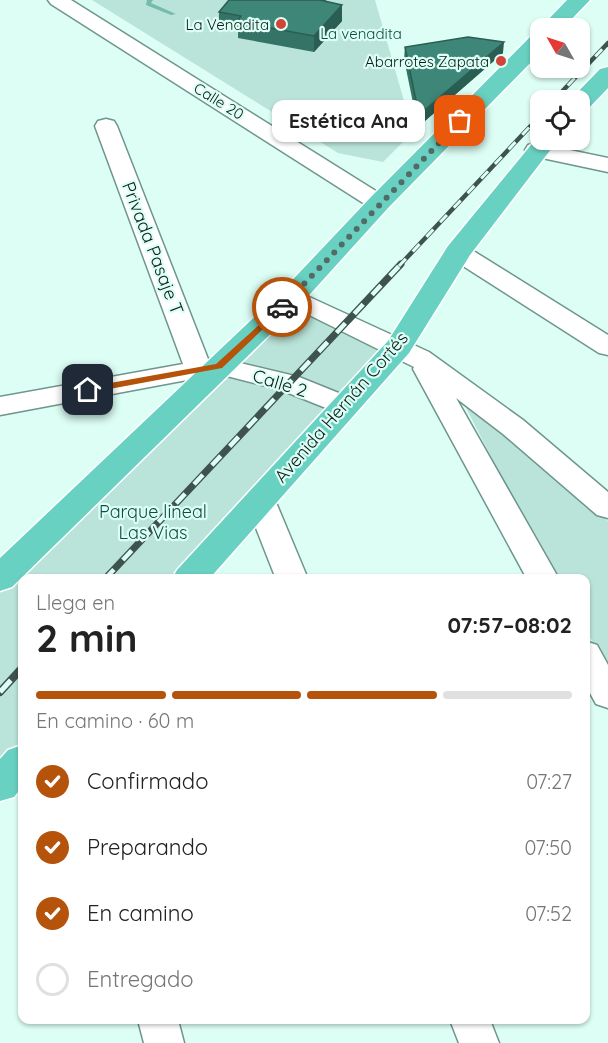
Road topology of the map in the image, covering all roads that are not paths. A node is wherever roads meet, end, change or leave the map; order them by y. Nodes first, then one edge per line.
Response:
1 (58, 0) edge
2 (579, 0) edge
3 (561, 18) edge
4 (530, 50) edge
5 (608, 74) edge
6 (590, 93) edge
7 (106, 126) dead end
8 (537, 150) edge
9 (558, 150) edge
10 (608, 165) edge
11 (379, 203) junction
12 (458, 252) junction
13 (292, 297) junction
14 (608, 346) edge
15 (410, 352) junction
16 (209, 368) junction
17 (0, 406) edge
18 (346, 406) junction
19 (260, 500) junction
20 (608, 508) edge
21 (193, 574) edge
22 (290, 574) edge
23 (540, 574) edge
24 (0, 578) edge
25 (590, 663) edge
26 (608, 695) edge
27 (18, 765) edge
28 (0, 785) edge
29 (159, 1024) edge
30 (472, 1024) edge
31 (164, 1043) edge
32 (479, 1043) edge

1 - 11 street, Calle 20
2 - 3 main road
4 - 11 main road
5 - 6 main road
7 - 16 street, Privada Pasaje T
8 - 12 main road, Avenida Hernán Cortés
9 - 10 street
11 - 13 main road
12 - 14 street
12 - 15 main road, Avenida Hernán Cortés
13 - 15 street
13 - 16 main road
15 - 18 main road, Avenida Hernán Cortés
15 - 20 street
15 - 23 street
16 - 17 street, Calle 2
16 - 18 street, Calle 2
16 - 24 main road
18 - 19 main road, Avenida Hernán Cortés
19 - 21 main road, Avenida Hernán Cortés
19 - 22 street
25 - 26 street
27 - 28 main road
29 - 31 street
30 - 32 street

